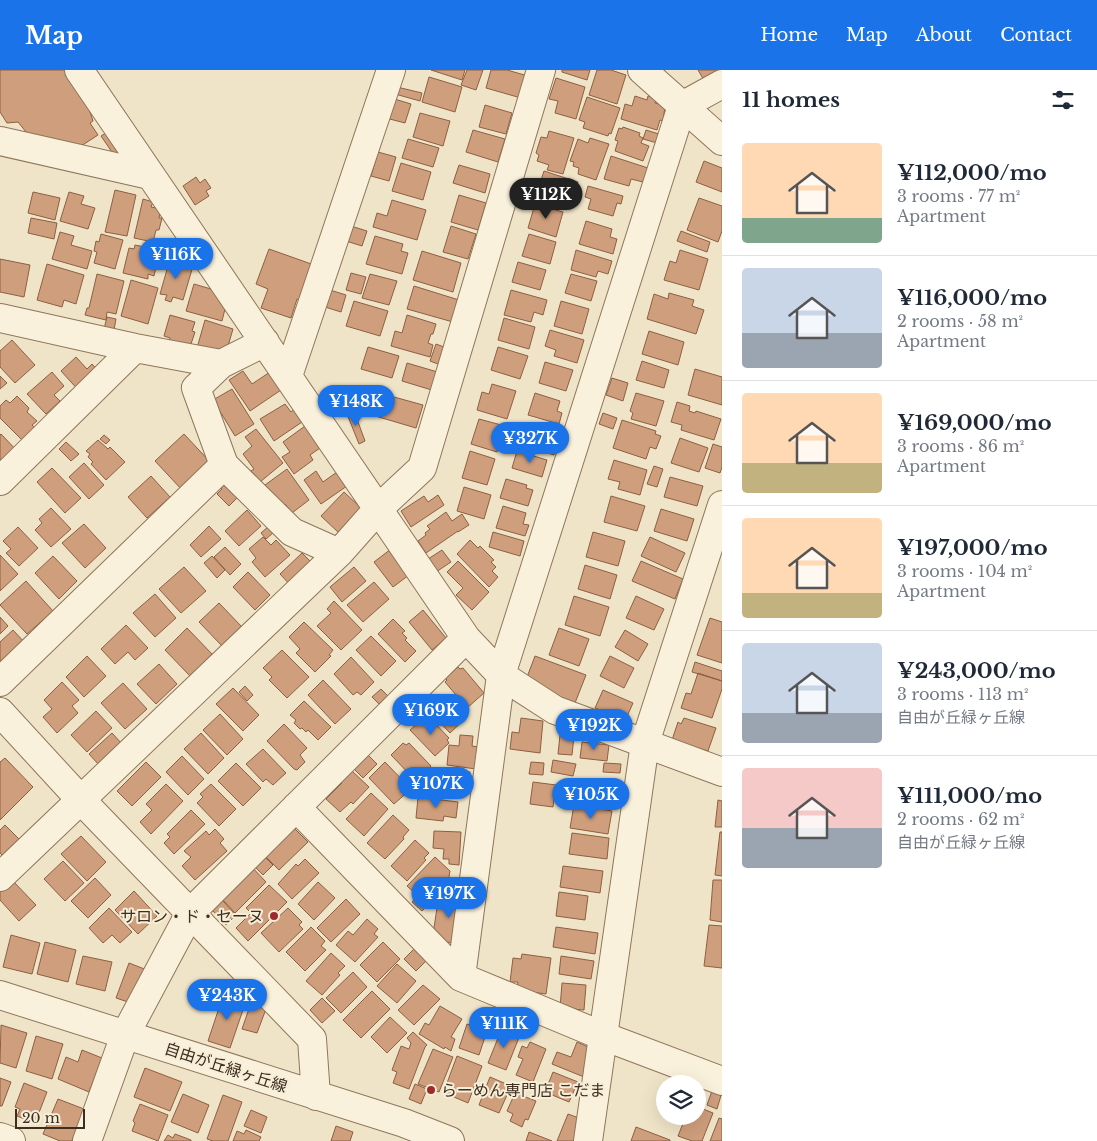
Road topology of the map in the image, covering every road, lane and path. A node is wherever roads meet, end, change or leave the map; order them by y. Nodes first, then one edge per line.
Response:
1 (79, 70) edge
2 (391, 70) edge
3 (541, 70) edge
4 (642, 70) edge
5 (722, 84) edge
6 (682, 106) junction
7 (0, 141) edge
8 (722, 141) edge
9 (150, 175) junction
10 (0, 318) edge
11 (264, 342) junction
12 (135, 348) junction
13 (221, 364) junction
14 (288, 376) junction
15 (224, 465) junction
16 (0, 481) edge
17 (722, 505) edge
18 (378, 509) junction
19 (339, 553) junction
20 (466, 638) junction
21 (501, 675) junction
22 (0, 682) edge
23 (0, 712) edge
24 (645, 743) junction
25 (722, 772) edge
26 (80, 800) junction
27 (296, 807) junction
28 (0, 877) edge
29 (190, 913) junction
30 (461, 976) junction
31 (0, 996) edge
32 (126, 1035) junction
33 (603, 1036) junction
34 (722, 1081) edge
35 (316, 1096) junction
36 (0, 1137) edge
37 (11, 1141) edge
38 (87, 1141) edge
39 (450, 1141) edge
40 (588, 1141) edge

1 - 9 street
2 - 14 street
3 - 18 street
4 - 6 street
5 - 6 street
6 - 8 street
6 - 21 street
7 - 9 street
9 - 11 street
10 - 12 street
11 - 13 street
11 - 14 street
12 - 13 street
12 - 16 street
13 - 15 street
14 - 18 street
15 - 19 street
15 - 22 street
17 - 24 street
18 - 19 street
18 - 20 street
19 - 26 street
20 - 21 street
20 - 27 street
21 - 24 street
21 - 30 street
23 - 26 street
24 - 25 street
24 - 33 street
26 - 28 street
26 - 29 street
27 - 29 street
27 - 30 street
29 - 32 street
29 - 35 street
30 - 33 street
31 - 32 street, 自由が丘緑ヶ丘線
32 - 35 street, 自由が丘緑ヶ丘線
32 - 38 street
33 - 34 street
33 - 40 street
35 - 39 street, 自由が丘緑ヶ丘線
36 - 37 street

